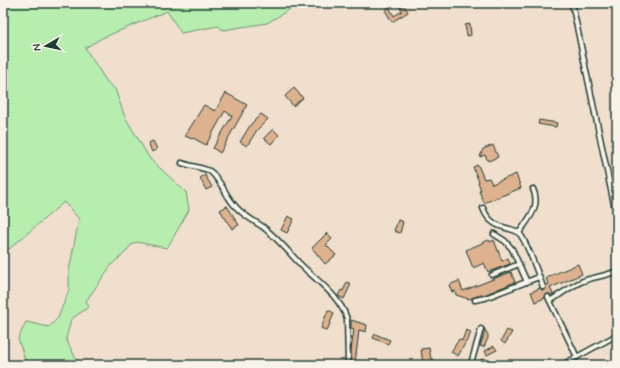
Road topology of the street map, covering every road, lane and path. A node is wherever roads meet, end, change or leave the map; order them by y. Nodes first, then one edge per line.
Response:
1 (572, 3) edge
2 (182, 163) dead end
3 (533, 189) dead end
4 (483, 208) dead end
5 (617, 219) edge
6 (519, 233) junction
7 (494, 234) dead end
8 (519, 264) junction
9 (617, 271) edge
10 (492, 275) dead end
11 (539, 276) junction
12 (527, 282) junction
13 (543, 287) tunnel mouth
14 (475, 300) dead end
15 (481, 329) dead end
16 (617, 335) edge
17 (577, 356) junction
18 (349, 365) edge
19 (474, 365) edge
20 (562, 365) edge

1 - 5 street
2 - 18 street
3 - 6 street
4 - 6 street
6 - 11 street
7 - 8 street
8 - 10 street
8 - 12 street
9 - 17 street
11 - 12 street
11 - 13 street
12 - 14 street
15 - 19 street
16 - 17 street
17 - 20 street

